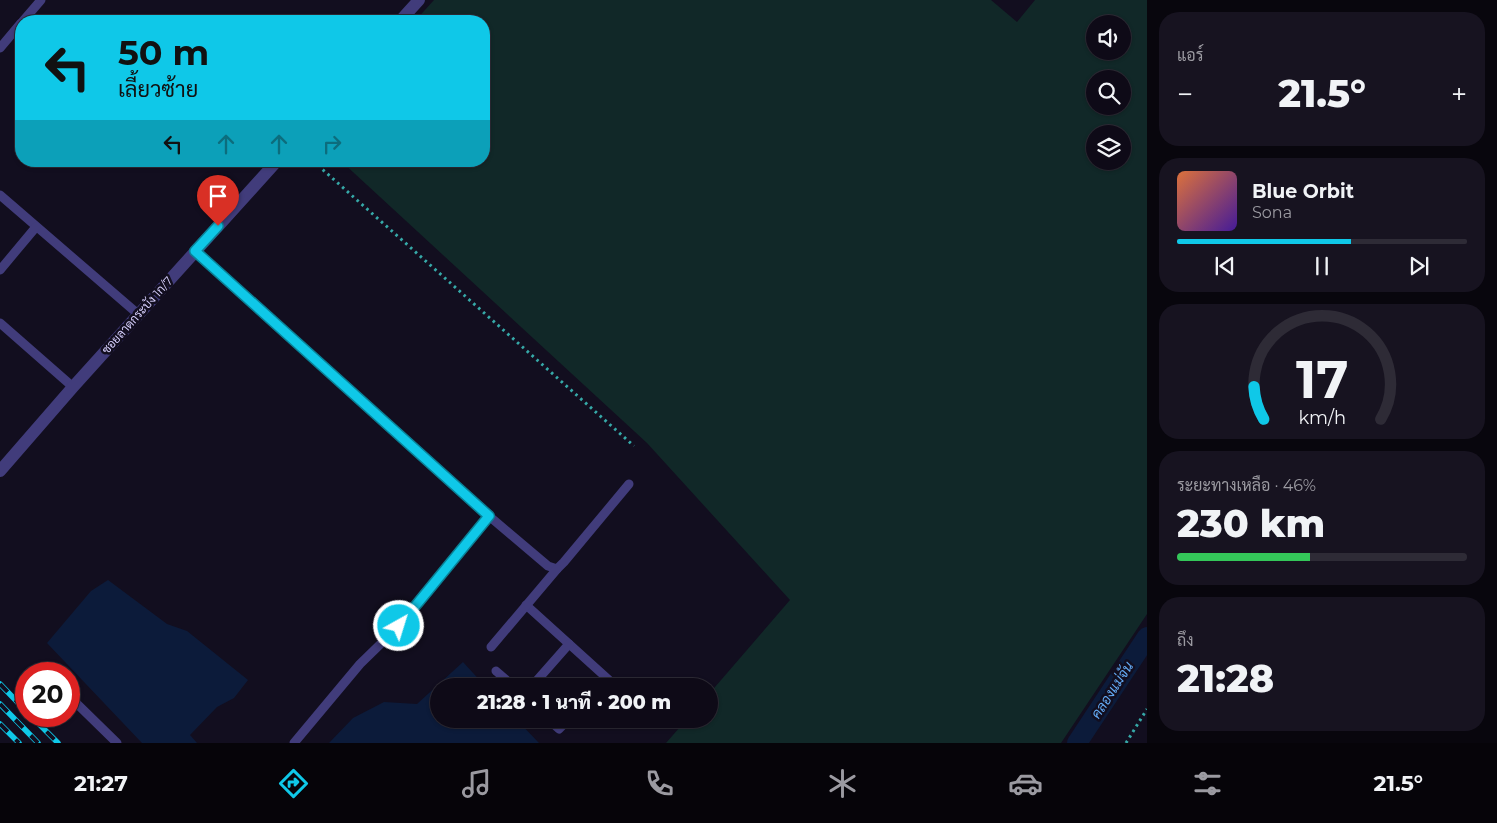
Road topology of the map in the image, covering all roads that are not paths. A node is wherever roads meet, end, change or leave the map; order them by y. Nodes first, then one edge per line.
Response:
1 (41, 0) edge
2 (419, 0) edge
3 (28, 15) edge
4 (405, 15) edge
5 (15, 30) edge
6 (0, 48) edge
7 (272, 167) edge
8 (0, 195) edge
9 (36, 228) junction
10 (195, 251) junction
11 (0, 270) edge
12 (138, 314) junction
13 (0, 323) edge
14 (73, 387) junction
15 (0, 471) edge
16 (629, 484) dead end
17 (489, 516) junction
18 (557, 569) junction
19 (526, 605) junction
20 (569, 644) junction
21 (491, 647) dead end
22 (496, 671) dead end
23 (504, 678) edge
24 (539, 678) edge
25 (607, 678) edge
26 (80, 707) edge
27 (118, 743) edge
28 (294, 743) edge

1 - 3 lane
2 - 4 street
5 - 6 lane
7 - 10 street, ซอยลาดกระบัง 1ก/7
8 - 9 lane
9 - 11 lane
9 - 12 lane
10 - 12 street, ซอยลาดกระบัง 1ก/7
10 - 17 lane
12 - 14 street, ซอยลาดกระบัง 1ก/7
13 - 14 lane
14 - 15 street, ซอยลาดกระบัง 1ก/7
16 - 18 lane
17 - 18 lane
17 - 28 lane
18 - 19 lane
19 - 20 lane
19 - 21 lane
20 - 24 lane
20 - 25 lane
22 - 23 lane
26 - 27 lane

